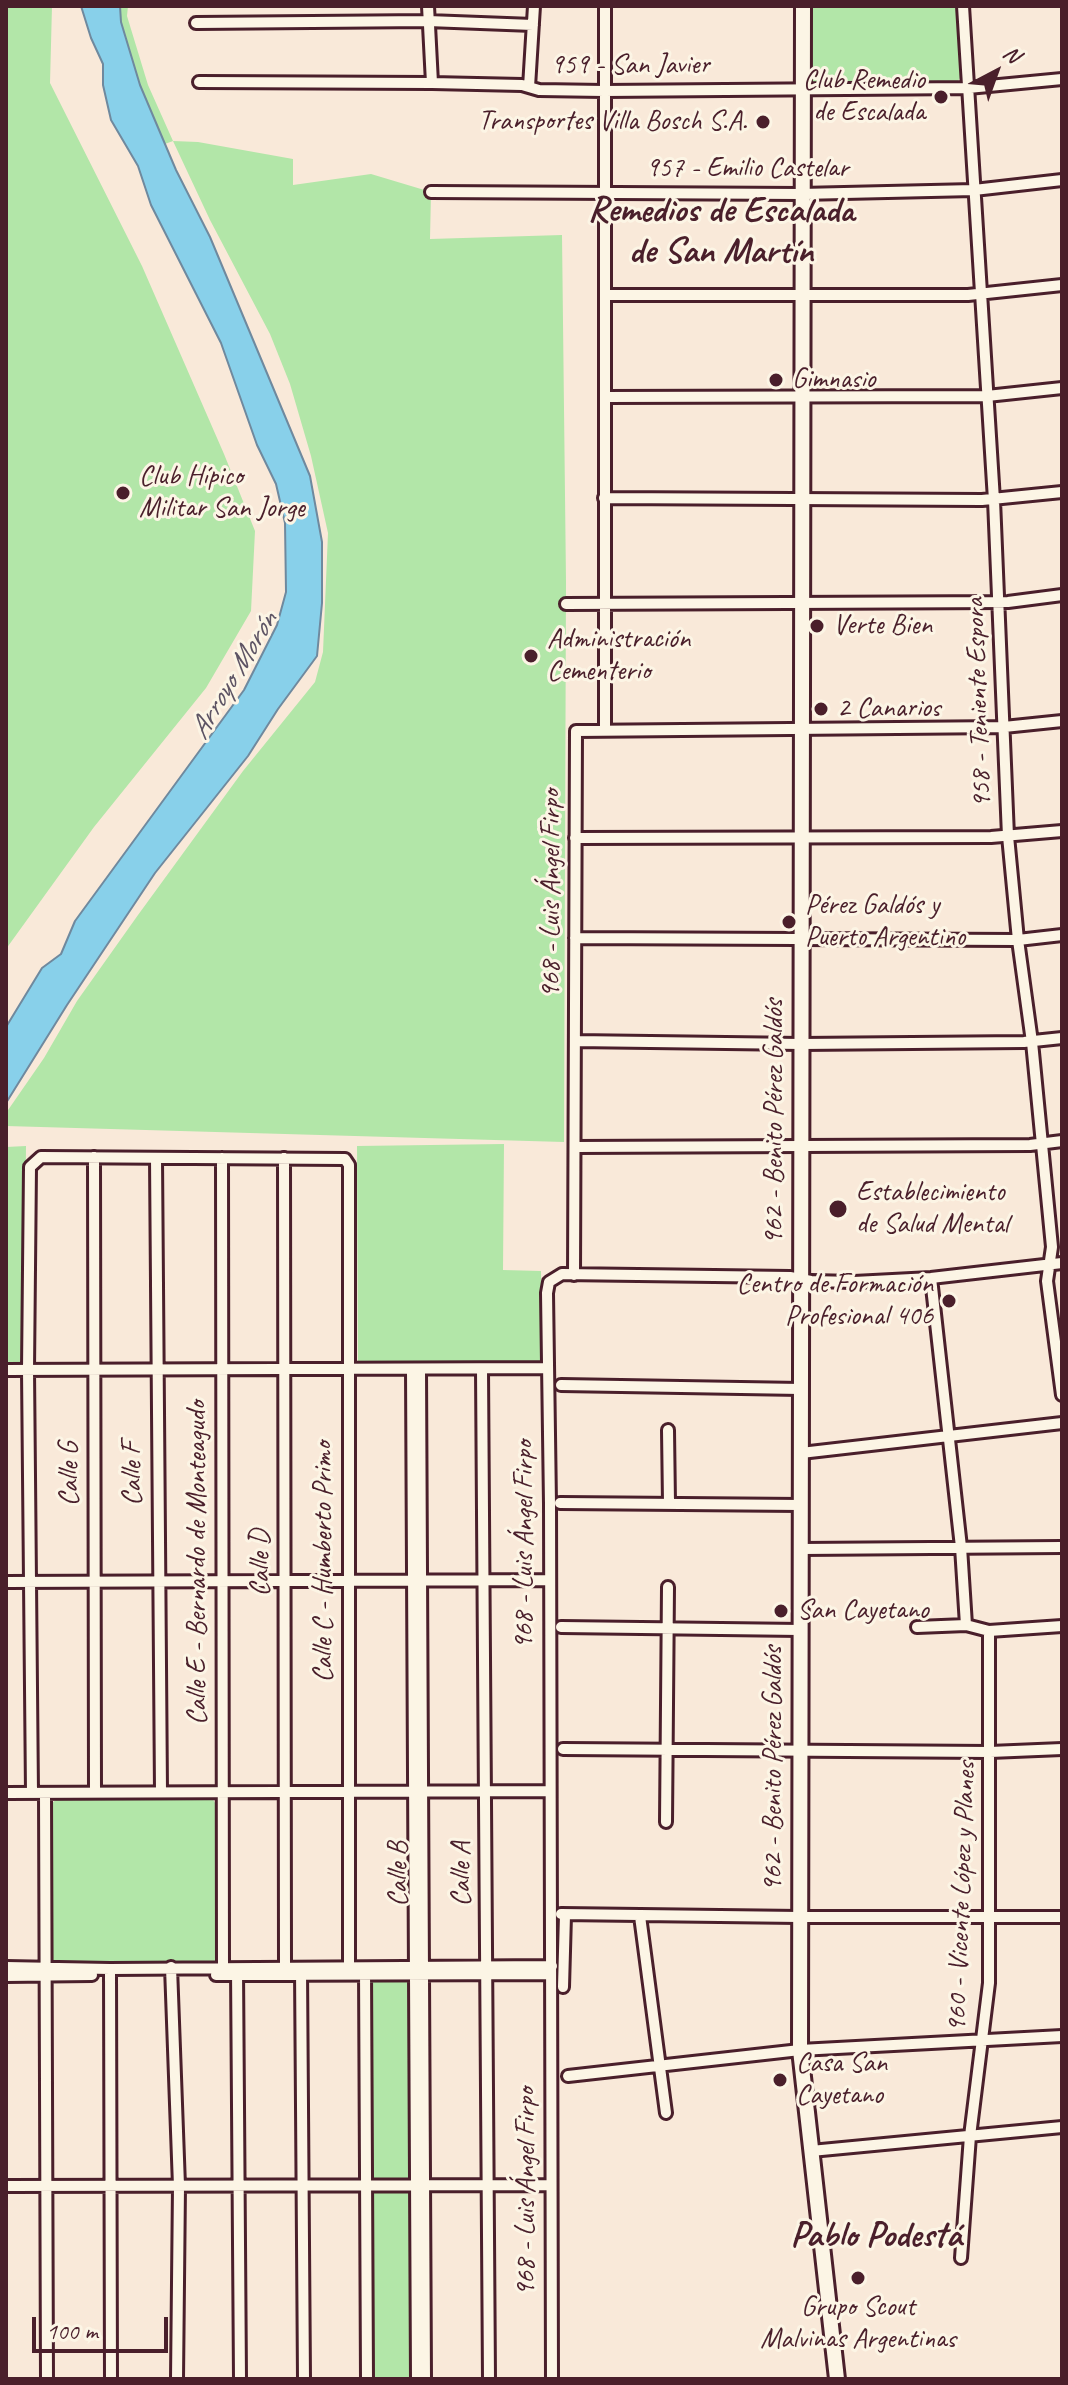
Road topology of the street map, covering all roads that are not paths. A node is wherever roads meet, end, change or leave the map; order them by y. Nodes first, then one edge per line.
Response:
1 (428, 6) edge
2 (534, 6) edge
3 (605, 6) edge
4 (803, 6) edge
5 (963, 6) edge
6 (428, 21) junction
7 (196, 23) dead end
8 (533, 25) junction
9 (1062, 79) edge
10 (199, 82) dead end
11 (432, 83) junction
12 (529, 87) junction
13 (968, 88) junction
14 (801, 90) junction
15 (604, 91) junction
16 (1062, 180) edge
17 (974, 190) junction
18 (431, 192) dead end
19 (606, 194) junction
20 (801, 194) junction
21 (1062, 285) edge
22 (980, 294) junction
23 (606, 295) junction
24 (802, 296) junction
25 (1062, 388) edge
26 (987, 396) junction
27 (605, 397) junction
28 (802, 397) junction
29 (1062, 492) edge
30 (604, 498) junction
31 (802, 500) junction
32 (994, 500) junction
33 (1062, 595) edge
34 (801, 602) junction
35 (999, 602) junction
36 (604, 603) junction
37 (566, 604) dead end
38 (1062, 721) edge
39 (1004, 727) junction
40 (605, 729) junction
41 (800, 729) junction
42 (1062, 831) edge
43 (1008, 836) junction
44 (801, 837) junction
45 (575, 838) junction
46 (1062, 935) edge
47 (575, 938) junction
48 (1018, 940) junction
49 (800, 941) junction
50 (1062, 1038) edge
51 (575, 1041) junction
52 (1032, 1042) junction
53 (801, 1044) junction
54 (1062, 1141) edge
55 (1042, 1144) junction
56 (575, 1147) junction
57 (801, 1148) junction
58 (94, 1157) junction
59 (156, 1158) junction
60 (222, 1158) junction
61 (284, 1158) junction
62 (1062, 1263) edge
63 (1050, 1264) junction
64 (574, 1275) junction
65 (931, 1278) junction
66 (801, 1279) junction
67 (348, 1368) junction
68 (548, 1368) junction
69 (158, 1369) junction
70 (222, 1369) junction
71 (285, 1369) junction
72 (416, 1369) junction
73 (482, 1369) junction
74 (6, 1370) edge
75 (28, 1370) junction
76 (93, 1370) junction
77 (561, 1385) dead end
78 (801, 1389) junction
79 (1062, 1395) edge
80 (1062, 1423) edge
81 (668, 1430) dead end
82 (948, 1436) junction
83 (801, 1453) junction
84 (560, 1503) dead end
85 (669, 1503) junction
86 (801, 1505) junction
87 (961, 1547) junction
88 (1062, 1547) edge
89 (801, 1549) junction
90 (285, 1579) junction
91 (349, 1579) junction
92 (485, 1579) junction
93 (418, 1580) junction
94 (550, 1580) junction
95 (94, 1581) junction
96 (157, 1581) junction
97 (221, 1581) junction
98 (6, 1582) edge
99 (31, 1582) junction
100 (668, 1587) dead end
101 (966, 1625) junction
102 (1062, 1626) edge
103 (561, 1627) dead end
104 (917, 1627) dead end
105 (669, 1629) junction
106 (801, 1630) junction
107 (989, 1631) junction
108 (563, 1749) dead end
109 (1062, 1749) edge
110 (667, 1751) junction
111 (800, 1751) junction
112 (990, 1752) junction
113 (95, 1791) junction
114 (161, 1791) junction
115 (222, 1791) junction
116 (418, 1791) junction
117 (486, 1791) junction
118 (549, 1791) junction
119 (6, 1793) edge
120 (32, 1793) junction
121 (45, 1793) junction
122 (286, 1793) junction
123 (348, 1793) junction
124 (666, 1822) dead end
125 (640, 1916) junction
126 (988, 1916) junction
127 (799, 1917) junction
128 (1062, 1917) edge
129 (349, 1966) junction
130 (6, 1967) edge
131 (285, 1967) junction
132 (223, 1968) junction
133 (419, 1969) junction
134 (487, 1969) junction
135 (171, 1970) junction
136 (365, 1970) junction
137 (551, 1970) junction
138 (46, 1971) junction
139 (236, 1971) junction
140 (301, 1971) junction
141 (110, 1972) junction
142 (6, 1976) edge
143 (563, 1987) dead end
144 (1062, 2036) edge
145 (982, 2042) junction
146 (800, 2050) junction
147 (660, 2066) junction
148 (568, 2076) dead end
149 (666, 2113) dead end
150 (1062, 2127) edge
151 (970, 2136) junction
152 (811, 2151) junction
153 (368, 2184) junction
154 (420, 2184) junction
155 (487, 2184) junction
156 (46, 2185) junction
157 (239, 2185) junction
158 (304, 2185) junction
159 (551, 2185) junction
160 (6, 2186) edge
161 (112, 2186) junction
162 (179, 2186) junction
163 (961, 2258) dead end
164 (47, 2379) edge
165 (111, 2379) edge
166 (177, 2379) edge
167 (240, 2379) edge
168 (304, 2379) edge
169 (367, 2379) edge
170 (417, 2379) edge
171 (425, 2379) edge
172 (489, 2379) edge
173 (552, 2379) edge
174 (837, 2379) edge

1 - 6 street
2 - 8 street
3 - 15 street
4 - 14 main road, 962 - Benito Pérez Galdós
5 - 13 street, 958 - Teniente Espora
6 - 7 street
6 - 8 street
6 - 11 street
8 - 12 street
9 - 13 street, 959 - San Javier
10 - 11 street, 959 - San Javier
11 - 12 street, 959 - San Javier
12 - 15 street, 959 - San Javier
13 - 14 street, 959 - San Javier
13 - 17 street, 958 - Teniente Espora
14 - 15 street, 959 - San Javier
14 - 20 main road, 962 - Benito Pérez Galdós
15 - 19 street
16 - 17 street, 957 - Emilio Castelar
17 - 20 street, 957 - Emilio Castelar
17 - 22 street, 958 - Teniente Espora
18 - 19 street, 957 - Emilio Castelar
19 - 20 street, 957 - Emilio Castelar
19 - 23 street
20 - 24 main road, 962 - Benito Pérez Galdós
21 - 22 street
22 - 24 street
22 - 26 street, 958 - Teniente Espora
23 - 24 street
23 - 27 street
24 - 28 main road, 962 - Benito Pérez Galdós
25 - 26 street
26 - 28 street
26 - 32 street, 958 - Teniente Espora
27 - 28 street
27 - 30 street
28 - 31 main road, 962 - Benito Pérez Galdós
29 - 32 street
30 - 31 street
30 - 36 street
31 - 32 street
31 - 34 main road, 962 - Benito Pérez Galdós
32 - 35 street, 958 - Teniente Espora
33 - 35 street
34 - 35 street
34 - 36 street
34 - 41 main road, 962 - Benito Pérez Galdós
35 - 39 street, 958 - Teniente Espora
36 - 37 street
36 - 40 street
38 - 39 street
39 - 41 street
39 - 43 street, 958 - Teniente Espora
40 - 41 street
40 - 45 street, 968 - Luis Ángel Firpo
41 - 44 main road, 962 - Benito Pérez Galdós
42 - 43 street
43 - 44 street
43 - 48 street, 958 - Teniente Espora
44 - 45 street
44 - 49 main road, 962 - Benito Pérez Galdós
45 - 47 street, 968 - Luis Ángel Firpo
46 - 48 street
47 - 49 street
47 - 51 street, 968 - Luis Ángel Firpo
48 - 49 street
48 - 52 street, 958 - Teniente Espora
49 - 53 main road, 962 - Benito Pérez Galdós
50 - 52 street
51 - 53 street
51 - 56 street, 968 - Luis Ángel Firpo
52 - 53 street
52 - 55 street, 958 - Teniente Espora
53 - 57 main road, 962 - Benito Pérez Galdós
54 - 55 street
55 - 57 street
55 - 63 street, 958 - Teniente Espora
56 - 57 street
56 - 64 street, 968 - Luis Ángel Firpo
57 - 66 main road, 962 - Benito Pérez Galdós
58 - 59 street
58 - 75 street
58 - 76 street, Calle G
59 - 60 street
59 - 69 street, Calle F
60 - 61 street
60 - 70 street, Calle E - Bernardo de Monteagudo
61 - 67 street, Calle C - Humberto Primo
61 - 71 street, Calle D
62 - 63 street
63 - 65 street
63 - 79 street, 958 - Teniente Espora
64 - 66 street
64 - 68 street, 968 - Luis Ángel Firpo
65 - 66 street
65 - 82 street
66 - 78 main road, 962 - Benito Pérez Galdós
67 - 71 street
67 - 72 street
67 - 91 street, Calle C - Humberto Primo
68 - 73 street
68 - 94 street, 968 - Luis Ángel Firpo
69 - 70 street
69 - 76 street
69 - 96 street, Calle F
70 - 71 street
70 - 97 street, Calle E - Bernardo de Monteagudo
71 - 90 street, Calle D
72 - 73 street
72 - 93 street, Calle B
73 - 92 street, Calle A
74 - 75 street
75 - 76 street
75 - 99 street
76 - 95 street, Calle G
77 - 78 street
78 - 83 main road, 962 - Benito Pérez Galdós
80 - 82 street
81 - 85 street
82 - 83 street
82 - 87 street
83 - 86 main road, 962 - Benito Pérez Galdós
84 - 85 street
85 - 86 street
86 - 89 main road, 962 - Benito Pérez Galdós
87 - 88 street
87 - 89 street
87 - 101 street
89 - 106 main road, 962 - Benito Pérez Galdós
90 - 91 street
90 - 97 street
90 - 122 street, Calle D
91 - 93 street
91 - 123 street, Calle C - Humberto Primo
92 - 93 street
92 - 94 street
92 - 117 street, Calle A
93 - 116 street, Calle B
94 - 118 street, 968 - Luis Ángel Firpo
95 - 96 street
95 - 99 street
95 - 113 street, Calle G
96 - 97 street
96 - 114 street, Calle F
97 - 115 street, Calle E - Bernardo de Monteagudo
98 - 99 street
99 - 120 street
100 - 105 street
101 - 104 street
101 - 107 street
102 - 107 street
103 - 105 street
105 - 106 street
105 - 110 street
106 - 111 main road, 962 - Benito Pérez Galdós
107 - 112 street, 960 - Vicente López y Planes
108 - 110 street
109 - 112 street
110 - 111 street
110 - 124 street
111 - 112 street
111 - 127 main road, 962 - Benito Pérez Galdós
112 - 126 street, 960 - Vicente López y Planes
113 - 114 street
113 - 121 street
114 - 115 street
115 - 122 street
115 - 132 street, Calle E - Bernardo de Monteagudo
116 - 117 street
116 - 123 street
116 - 133 street, Calle B
117 - 118 street
117 - 134 street, Calle A
118 - 137 street, 968 - Luis Ángel Firpo
119 - 120 street
120 - 121 street
121 - 138 street
122 - 123 street
122 - 131 street, Calle D
123 - 129 street, Calle C - Humberto Primo
125 - 127 street
125 - 143 street
125 - 147 street
126 - 127 street
126 - 128 street
126 - 145 street, 960 - Vicente López y Planes
127 - 146 main road, 962 - Benito Pérez Galdós
129 - 136 street
129 - 140 street
130 - 138 street
131 - 139 street
131 - 140 street
132 - 135 street
132 - 139 street
133 - 134 street
133 - 136 street
133 - 154 street, Calle B
134 - 137 street
134 - 155 street, Calle A
135 - 139 street
135 - 141 street
135 - 162 street
136 - 140 street
136 - 153 street
137 - 159 street, 968 - Luis Ángel Firpo
138 - 141 street
138 - 142 street
138 - 156 street
139 - 140 street
139 - 157 street
140 - 158 street
141 - 161 street
144 - 145 street
145 - 146 street
145 - 151 street, 960 - Vicente López y Planes
146 - 147 street
146 - 152 main road, 962 - Benito Pérez Galdós
147 - 148 street
147 - 149 street
150 - 151 street
151 - 152 street
151 - 163 street, 960 - Vicente López y Planes
152 - 174 main road, 962 - Benito Pérez Galdós
153 - 154 street
153 - 158 street
153 - 169 street
154 - 155 street
154 - 170 street, Calle B
154 - 171 street, Calle B
155 - 159 street
155 - 172 street, Calle A
156 - 160 street
156 - 161 street
156 - 164 street
157 - 158 street
157 - 162 street
157 - 167 street
158 - 168 street
159 - 173 street, 968 - Luis Ángel Firpo
161 - 162 street
161 - 165 street
162 - 166 street

